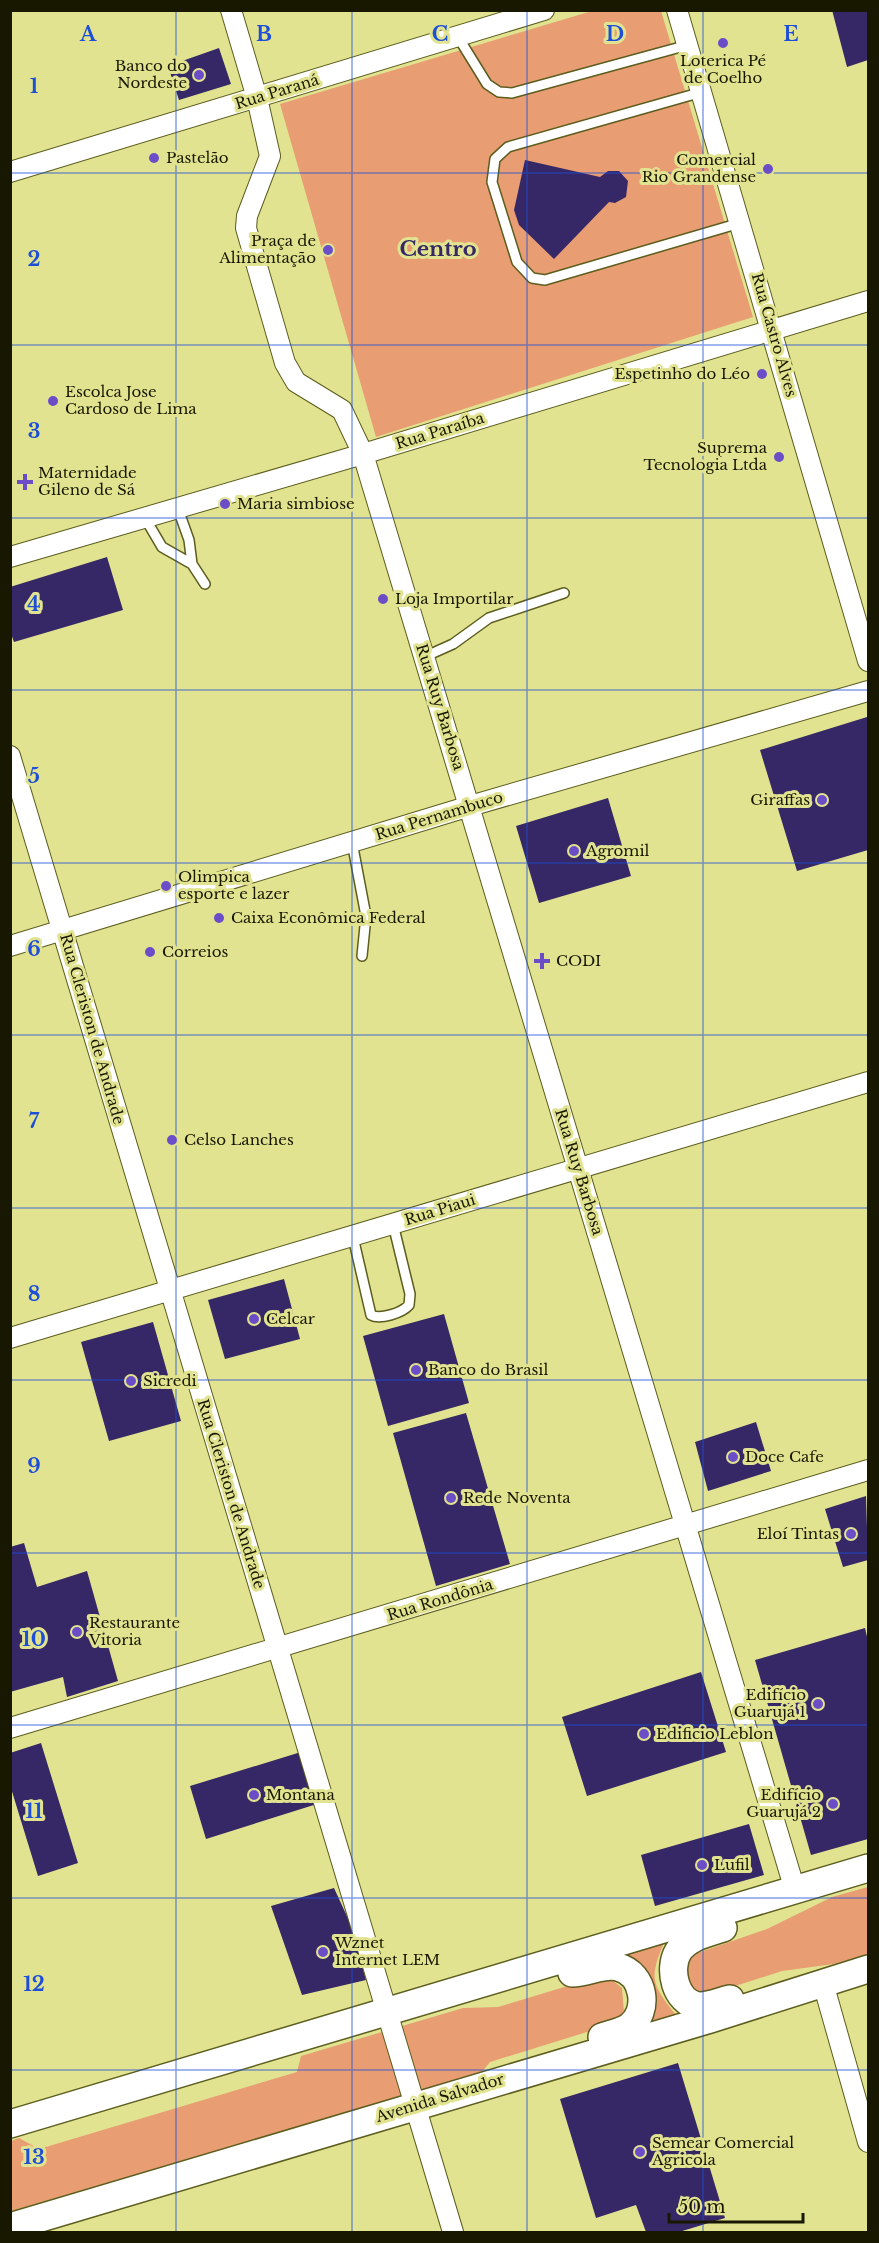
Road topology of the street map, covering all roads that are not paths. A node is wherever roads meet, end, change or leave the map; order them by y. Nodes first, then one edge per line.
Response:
1 (231, 10) edge
2 (544, 10) edge
3 (677, 10) edge
4 (458, 37) junction
5 (688, 45) junction
6 (702, 92) junction
7 (257, 98) junction
8 (10, 172) edge
9 (741, 222) junction
10 (868, 301) edge
11 (773, 329) junction
12 (363, 454) junction
13 (178, 509) junction
14 (145, 518) junction
15 (10, 557) edge
16 (192, 564) junction
17 (205, 584) dead end
18 (564, 593) dead end
19 (424, 657) junction
20 (868, 661) edge
21 (868, 691) edge
22 (10, 756) edge
23 (470, 806) junction
24 (352, 842) junction
25 (63, 930) junction
26 (10, 946) edge
27 (362, 956) dead end
28 (868, 1082) edge
29 (578, 1169) junction
30 (393, 1224) junction
31 (353, 1237) junction
32 (169, 1291) junction
33 (10, 1338) edge
34 (868, 1470) edge
35 (685, 1525) junction
36 (279, 1650) junction
37 (10, 1728) edge
38 (868, 1868) edge
39 (795, 1890) junction
40 (753, 1903) junction
41 (538, 1967) junction
42 (868, 1969) edge
43 (823, 1983) junction
44 (773, 1999) junction
45 (387, 2012) junction
46 (579, 2056) junction
47 (416, 2106) junction
48 (10, 2124) edge
49 (868, 2142) edge
50 (10, 2227) edge
51 (453, 2232) edge

1 - 7 street
2 - 4 street, Rua Paraná
3 - 5 street, Rua Castro Alves
4 - 5 lane
4 - 7 street, Rua Paraná
5 - 6 street, Rua Castro Alves
6 - 9 street, Rua Castro Alves
6 - 9 lane
7 - 8 street, Rua Paraná
7 - 12 street, Rua Ruy Barbosa
9 - 11 street, Rua Castro Alves
10 - 11 street, Rua Paraíba
11 - 12 street, Rua Paraíba
11 - 20 street, Rua Castro Alves
12 - 13 street, Rua Paraíba
12 - 19 street, Rua Ruy Barbosa
13 - 14 street, Rua Paraíba
13 - 16 lane
14 - 15 street, Rua Paraíba
14 - 16 lane
16 - 17 lane
18 - 19 lane
19 - 23 street, Rua Ruy Barbosa
21 - 23 street, Rua Pernambuco
22 - 25 street, Rua Cleriston de Andrade
23 - 24 street, Rua Pernambuco
23 - 29 street, Rua Ruy Barbosa
24 - 25 street, Rua Pernambuco
24 - 27 lane
25 - 26 street, Rua Pernambuco
25 - 32 street, Rua Cleriston de Andrade
28 - 29 street, Rua Piaui
29 - 30 street, Rua Piaui
29 - 35 street, Rua Ruy Barbosa
30 - 31 street, Rua Piaui
30 - 31 lane
31 - 32 street, Rua Piaui
32 - 33 street, Rua Piaui
32 - 36 street, Rua Cleriston de Andrade
34 - 35 street, Rua Rondônia
35 - 36 street, Rua Rondônia
35 - 39 street, Rua Ruy Barbosa
36 - 37 street, Rua Rondônia
36 - 45 street, Rua Cleriston de Andrade
38 - 39 main road
39 - 40 main road
40 - 41 main road
40 - 44 main road
41 - 45 main road
41 - 46 main road
42 - 43 main road, Avenida Salvador
43 - 44 main road, Avenida Salvador
43 - 49 street
44 - 46 main road, Avenida Salvador
45 - 47 street, Rua Cleriston de Andrade
45 - 48 main road
46 - 47 main road, Avenida Salvador
47 - 50 main road, Avenida Salvador
47 - 51 street, Rua Cleriston de Andrade

